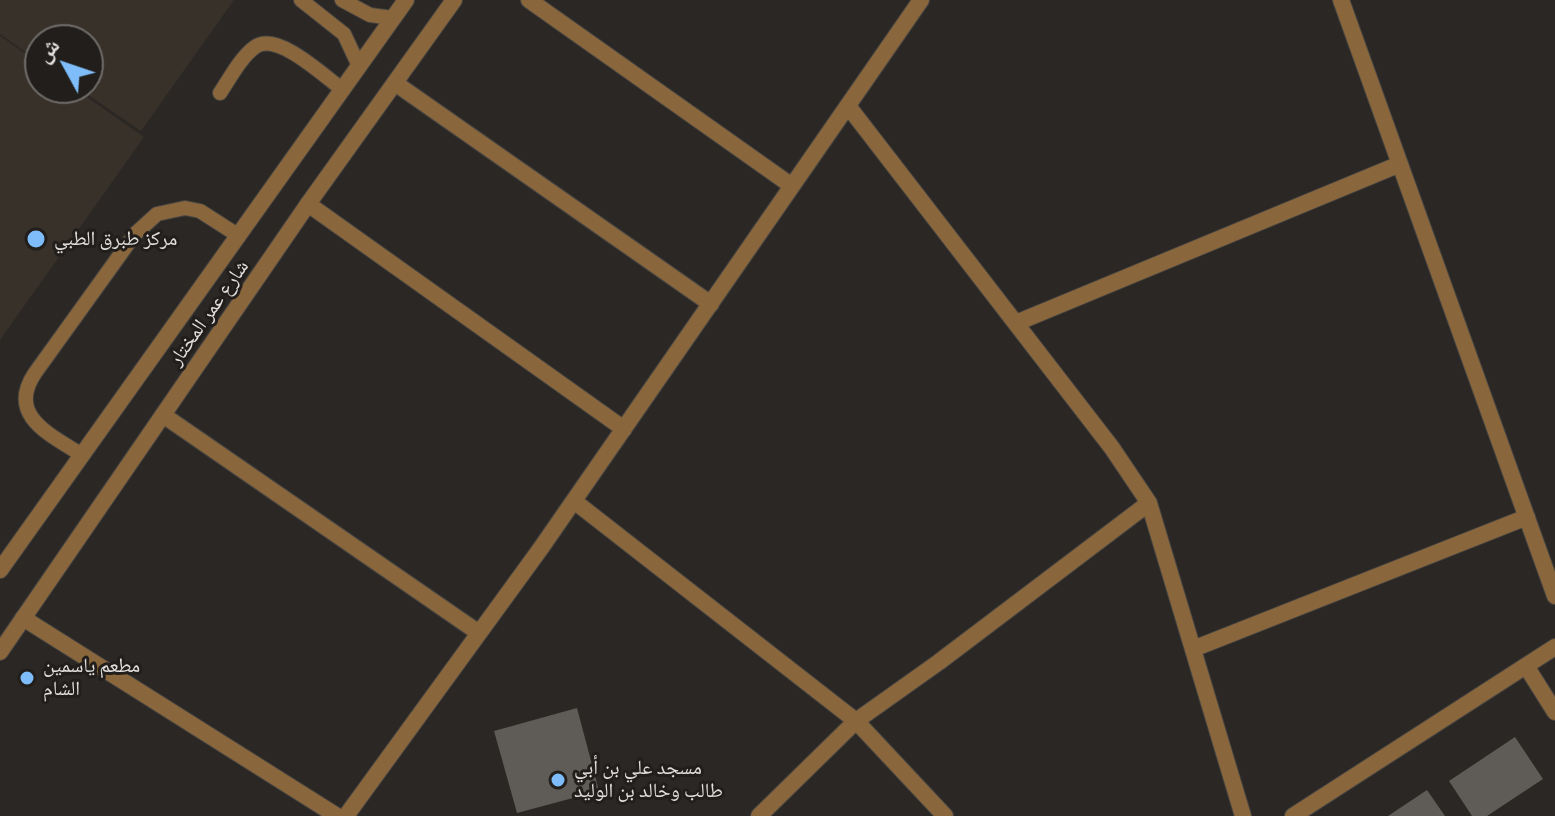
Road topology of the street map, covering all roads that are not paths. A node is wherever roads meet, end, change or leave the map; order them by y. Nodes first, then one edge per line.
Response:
1 (301, 0) edge
2 (342, 0) edge
3 (406, 0) edge
4 (454, 0) edge
5 (529, 0) edge
6 (921, 0) edge
7 (1341, 0) edge
8 (393, 18) junction
9 (359, 66) junction
10 (395, 83) junction
11 (343, 90) junction
12 (220, 93) dead end
13 (848, 106) junction
14 (1400, 164) junction
15 (792, 186) junction
16 (308, 204) junction
17 (239, 236) junction
18 (711, 304) junction
19 (1016, 323) junction
20 (163, 415) junction
21 (624, 429) junction
22 (82, 455) junction
23 (574, 501) junction
24 (1149, 503) junction
25 (1527, 517) junction
26 (0, 570) edge
27 (1555, 596) edge
28 (23, 618) junction
29 (479, 633) junction
30 (1555, 647) edge
31 (1193, 649) junction
32 (0, 652) edge
33 (1526, 666) junction
34 (1555, 712) edge
35 (856, 721) junction
36 (337, 816) edge
37 (346, 816) edge
38 (759, 816) edge
39 (945, 816) edge
40 (1243, 816) edge
41 (1293, 816) edge

1 - 9 lane
2 - 8 lane
3 - 8 street, شارع عمر المختار
4 - 10 street, شارع عمر المختار
5 - 15 street
6 - 13 street
7 - 14 street
8 - 9 street, شارع عمر المختار
9 - 11 street, شارع عمر المختار
10 - 16 street, شارع عمر المختار
10 - 18 street
11 - 12 lane
11 - 17 street, شارع عمر المختار
13 - 15 street
13 - 19 street
14 - 19 street
14 - 25 street
15 - 18 street
16 - 20 street, شارع عمر المختار
16 - 21 street
17 - 22 street, شارع عمر المختار
17 - 22 lane
18 - 21 street
19 - 24 street
20 - 28 street, شارع عمر المختار
20 - 29 street
21 - 23 street
22 - 26 street, شارع عمر المختار
23 - 29 street
23 - 35 street
24 - 31 street
24 - 35 street
25 - 27 street
25 - 31 street
28 - 32 street, شارع عمر المختار
28 - 36 street
29 - 37 street
30 - 33 street
31 - 40 street
33 - 34 street
33 - 41 street
35 - 38 street
35 - 39 street

